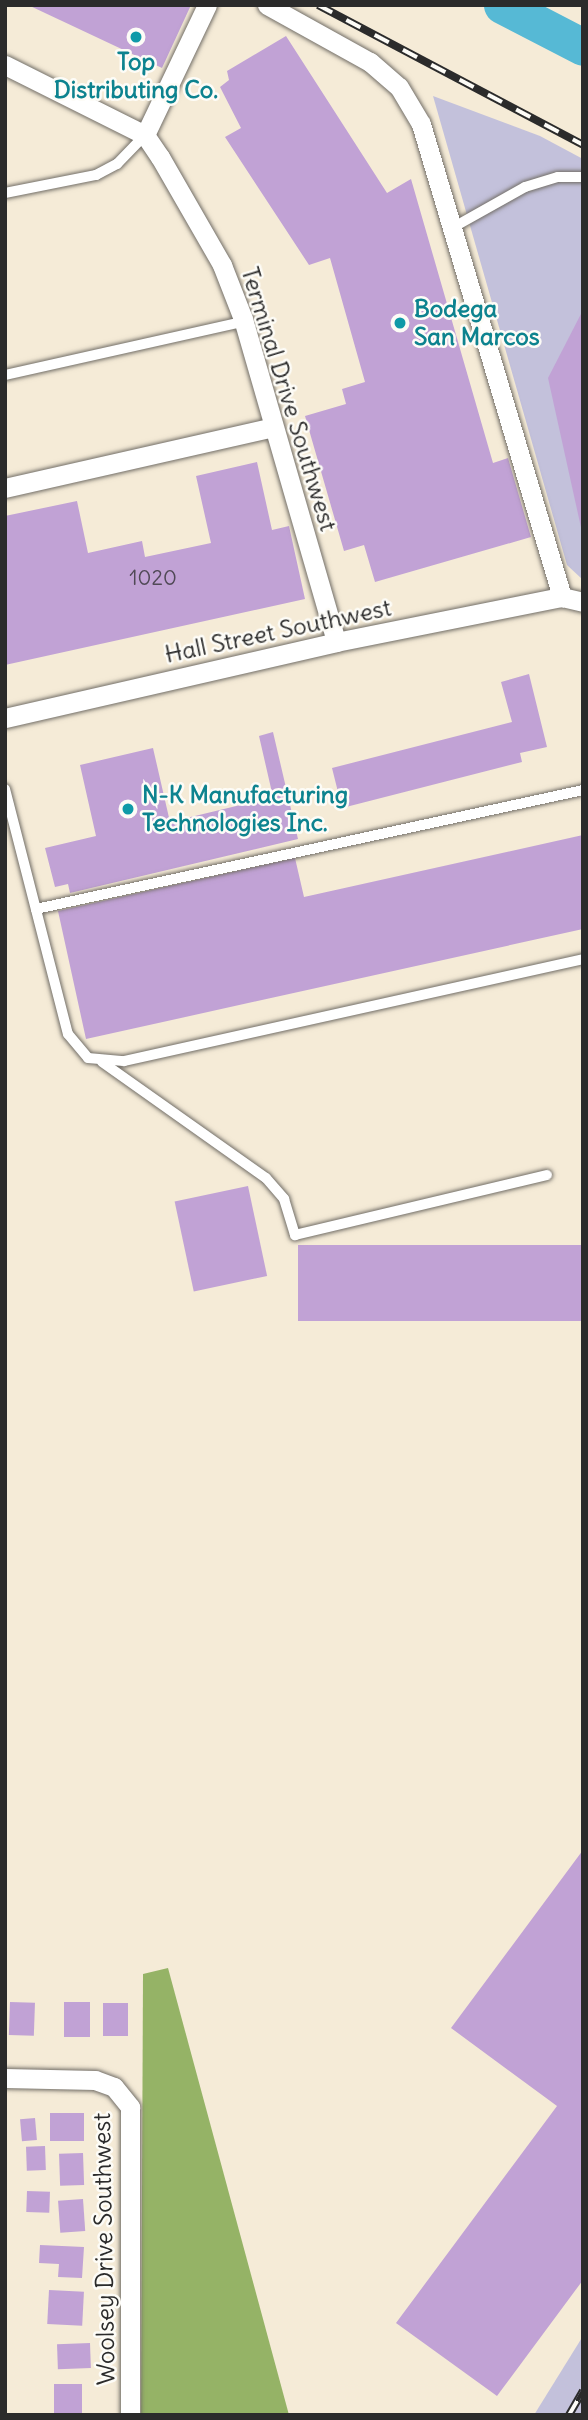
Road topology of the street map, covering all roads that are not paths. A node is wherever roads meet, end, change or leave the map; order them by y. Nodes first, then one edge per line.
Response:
1 (207, 5) edge
2 (267, 5) edge
3 (5, 65) edge
4 (145, 135) junction
5 (583, 177) edge
6 (5, 193) edge
7 (452, 228) junction
8 (243, 321) junction
9 (5, 375) edge
10 (273, 427) junction
11 (5, 488) edge
12 (562, 597) junction
13 (583, 602) edge
14 (336, 642) junction
15 (5, 718) edge
16 (5, 789) edge
17 (583, 790) edge
18 (36, 909) junction
19 (583, 959) edge
20 (102, 1062) junction
21 (547, 1175) dead end
22 (5, 2078) edge
23 (130, 2415) edge

1 - 4 street
2 - 7 street
3 - 4 street
4 - 6 lane
4 - 8 street, Terminal Drive Southwest
5 - 7 lane
7 - 12 street
8 - 9 lane
8 - 10 street, Terminal Drive Southwest
10 - 11 street
10 - 14 street, Terminal Drive Southwest
12 - 13 street
12 - 14 street, Hall Street Southwest
14 - 15 street, Hall Street Southwest
16 - 18 lane
17 - 18 lane
18 - 20 lane
19 - 20 lane
20 - 21 lane
22 - 23 street, Woolsey Drive Southwest

